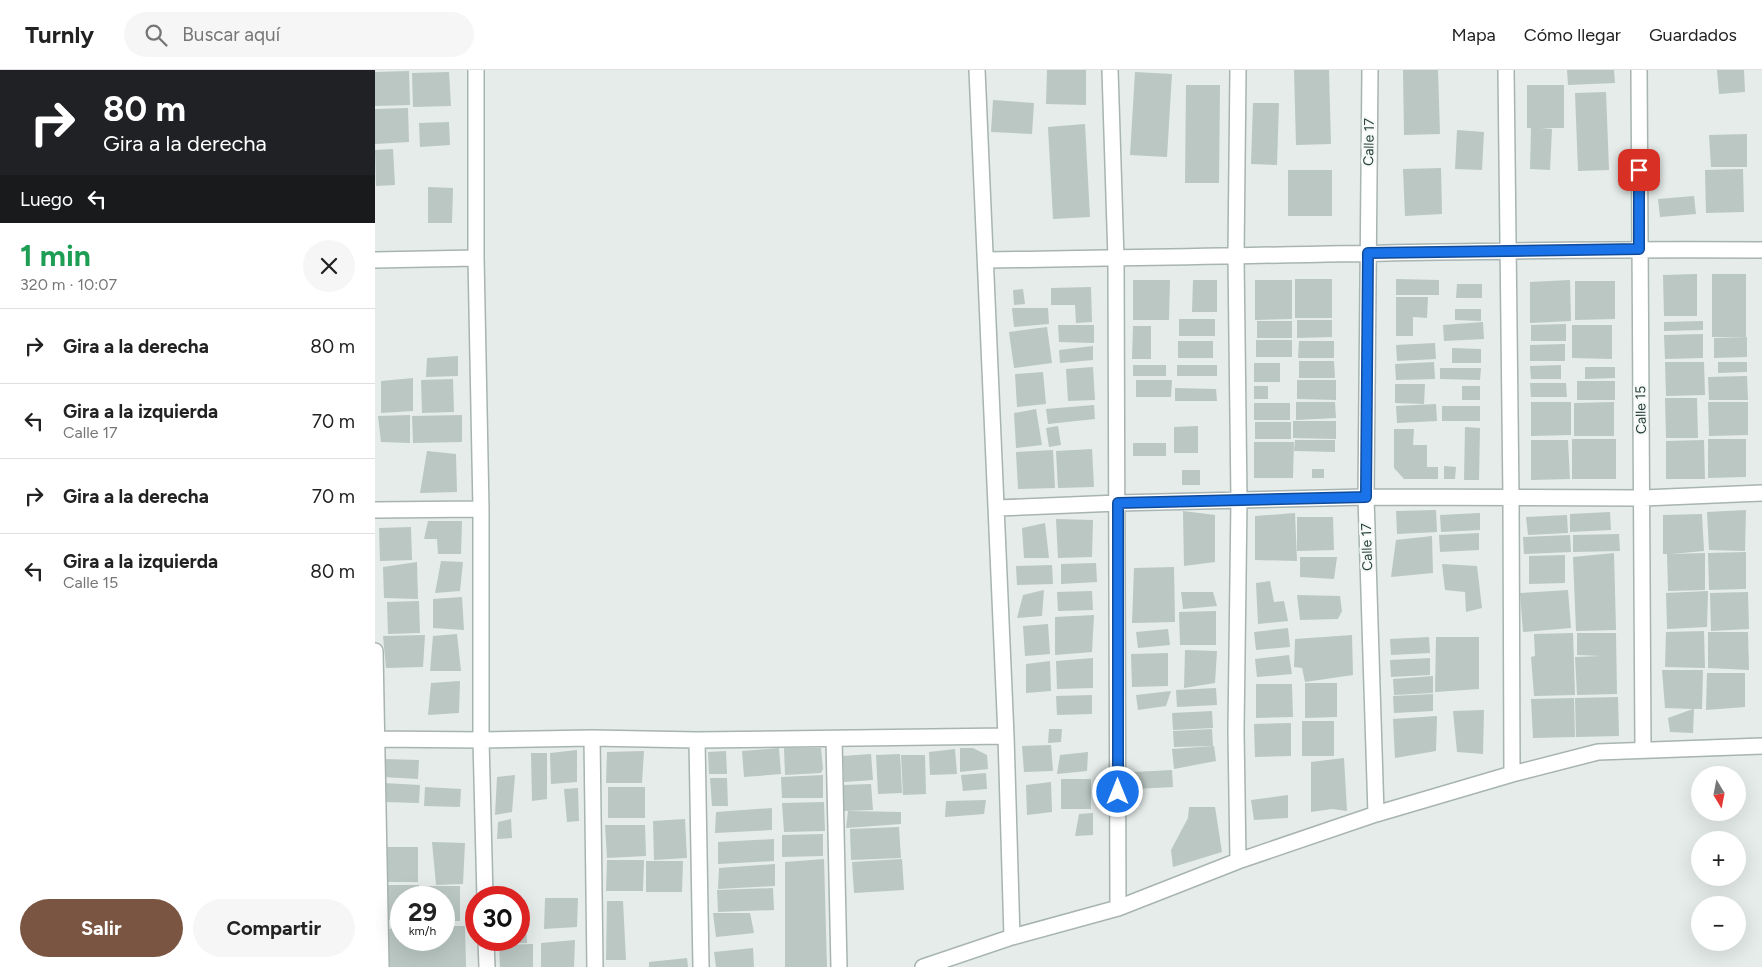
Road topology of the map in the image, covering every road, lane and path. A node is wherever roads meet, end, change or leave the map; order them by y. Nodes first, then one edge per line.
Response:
1 (476, 70) edge
2 (977, 70) edge
3 (1110, 70) edge
4 (1238, 70) edge
5 (1370, 70) edge
6 (1505, 70) edge
7 (1639, 70) edge
8 (1639, 249) junction
9 (1762, 250) edge
10 (1509, 251) junction
11 (1368, 253) junction
12 (1236, 257) junction
13 (476, 258) junction
14 (1116, 259) junction
15 (375, 260) edge
16 (986, 260) junction
17 (1762, 493) edge
18 (1366, 497) junction
19 (1511, 498) junction
20 (1643, 498) junction
21 (1239, 500) junction
22 (1118, 503) junction
23 (997, 508) junction
24 (481, 509) junction
25 (375, 510) edge
26 (375, 651) edge
27 (1006, 736) junction
28 (592, 738) junction
29 (375, 739) edge
30 (834, 739) junction
31 (481, 740) junction
32 (697, 740) junction
33 (1762, 746) edge
34 (1643, 749) junction
35 (1512, 774) junction
36 (1376, 814) junction
37 (1238, 861) junction
38 (485, 886) edge
39 (1118, 908) junction
40 (1012, 937) junction
41 (486, 951) edge
42 (381, 967) edge
43 (487, 967) edge
44 (595, 967) edge
45 (701, 967) edge
46 (839, 967) edge
47 (923, 967) edge

1 - 13 street
2 - 16 street
3 - 14 street
4 - 12 street
5 - 11 street, Calle 17
6 - 10 street
7 - 8 street, Calle 15
8 - 9 street
8 - 10 street
8 - 20 street, Calle 15
10 - 11 street
10 - 19 street
11 - 12 street
11 - 18 street, Calle 17
12 - 14 street
12 - 21 street
13 - 15 street
13 - 24 street
14 - 16 street
14 - 22 street
16 - 23 street
17 - 20 street
18 - 19 street
18 - 21 street
18 - 36 street, Calle 17
19 - 20 street
19 - 35 street
20 - 34 street, Calle 15
21 - 22 street
21 - 37 street
22 - 23 street
22 - 39 street
23 - 27 street
24 - 25 street
24 - 31 street
26 - 29 street
27 - 30 street
27 - 40 street
28 - 31 street
28 - 32 street
28 - 44 street
29 - 31 street
29 - 42 street
30 - 32 street
30 - 46 street
31 - 38 street
32 - 45 street
33 - 34 street
34 - 35 street
35 - 36 street
36 - 37 street
37 - 39 street
39 - 40 street
40 - 47 street
41 - 43 street

